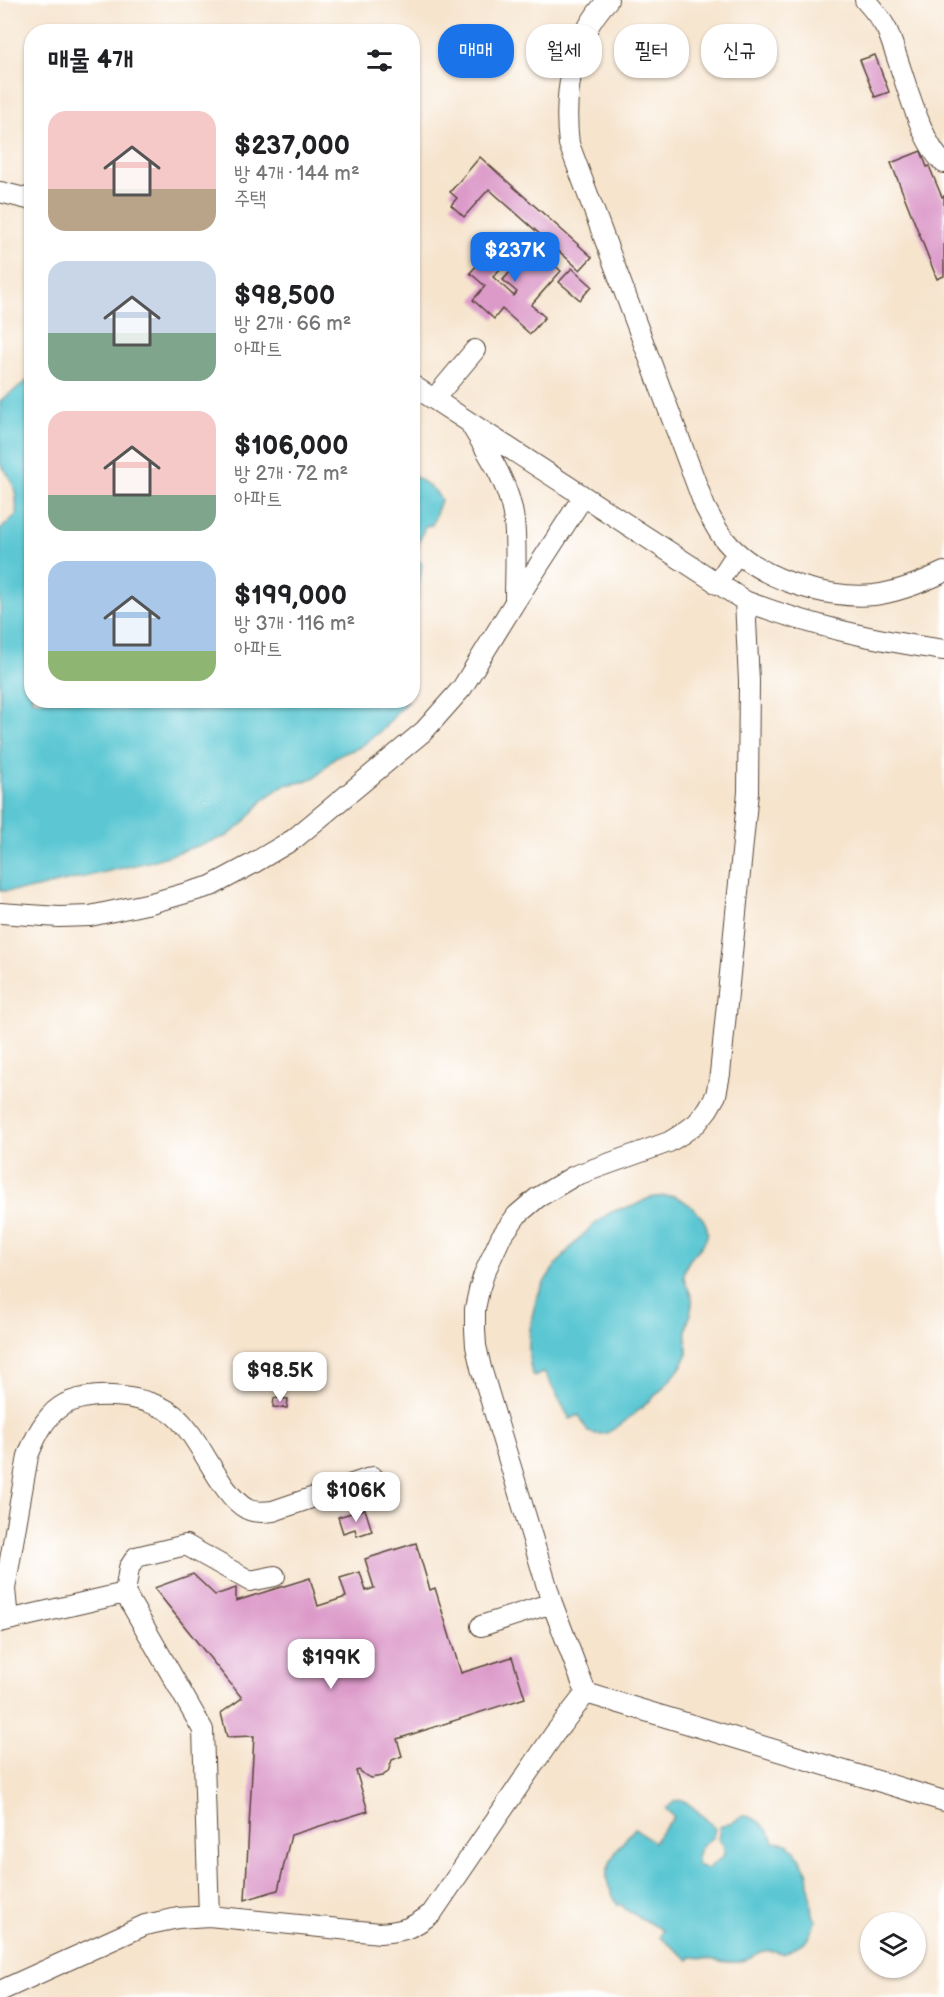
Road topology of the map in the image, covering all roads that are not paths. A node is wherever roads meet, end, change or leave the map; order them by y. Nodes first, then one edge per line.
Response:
1 (608, 0) edge
2 (868, 1) edge
3 (944, 163) edge
4 (0, 192) edge
5 (24, 198) edge
6 (475, 350) dead end
7 (420, 390) edge
8 (434, 399) junction
9 (470, 422) junction
10 (583, 497) junction
11 (737, 553) junction
12 (944, 572) edge
13 (717, 584) junction
14 (745, 601) junction
15 (515, 602) junction
16 (944, 650) edge
17 (0, 913) edge
18 (373, 1477) dead end
19 (275, 1576) dead end
20 (125, 1593) junction
21 (552, 1603) junction
22 (4, 1621) edge
23 (481, 1626) dead end
24 (586, 1693) junction
25 (944, 1801) edge
26 (209, 1916) junction
27 (0, 1991) edge

1 - 11 lane
2 - 3 lane
4 - 5 lane
6 - 8 lane
7 - 8 lane
8 - 9 lane
9 - 10 lane
9 - 15 lane
10 - 13 lane
10 - 15 lane
11 - 12 lane
11 - 13 lane
13 - 14 lane
14 - 16 lane
14 - 21 lane
15 - 17 lane
18 - 22 lane
19 - 20 lane
20 - 22 lane
20 - 26 lane
21 - 23 lane
21 - 24 lane
24 - 25 lane
24 - 26 lane
26 - 27 lane

